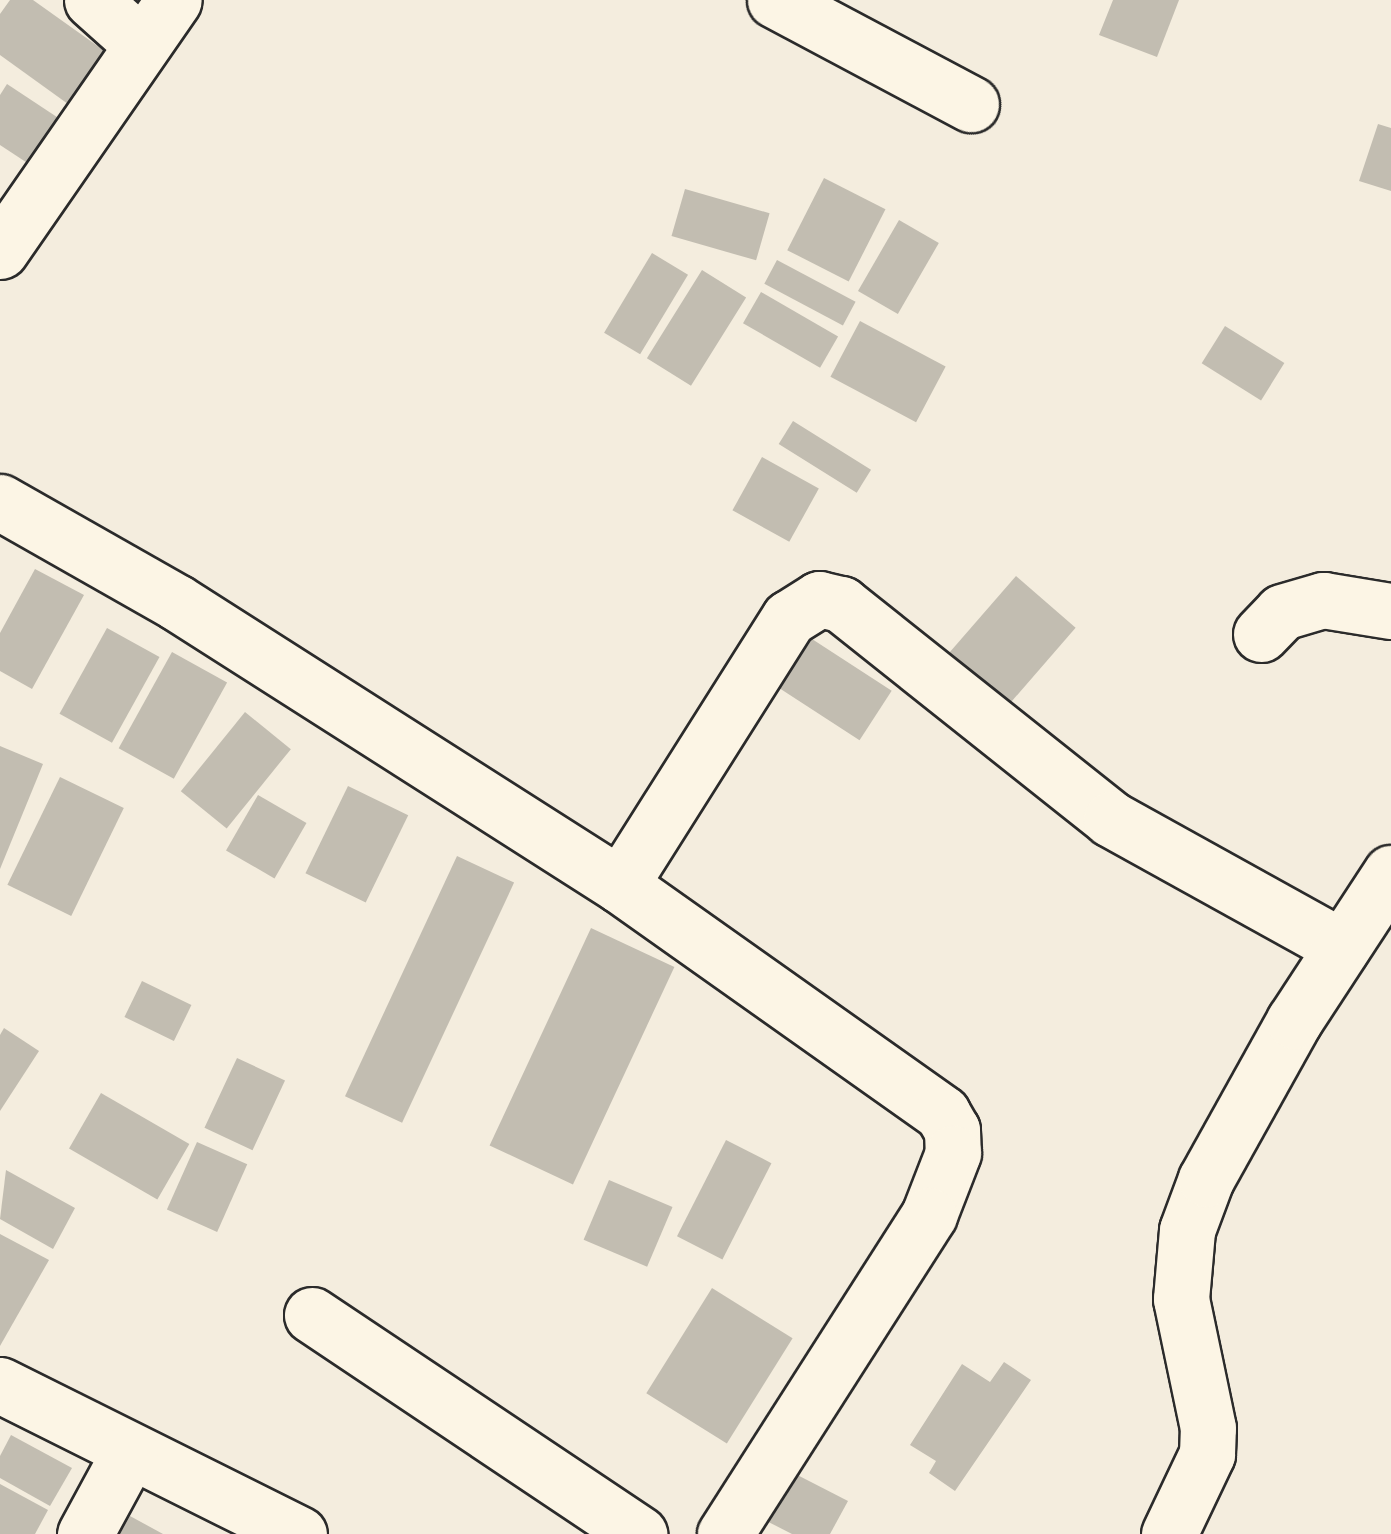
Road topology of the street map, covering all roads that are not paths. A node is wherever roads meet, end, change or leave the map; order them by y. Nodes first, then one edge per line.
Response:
1 (92, 0) edge
2 (174, 0) edge
3 (775, 0) edge
4 (849, 18) edge
5 (141, 44) junction
6 (971, 104) dead end
7 (0, 252) edge
8 (0, 502) edge
9 (1391, 611) edge
10 (1261, 634) dead end
11 (1391, 873) edge
12 (620, 885) junction
13 (1342, 947) junction
14 (312, 1315) dead end
15 (0, 1385) edge
16 (130, 1452) junction
17 (86, 1534) edge
18 (299, 1534) edge
19 (639, 1534) edge
20 (725, 1534) edge
21 (1169, 1534) edge

1 - 5 street
2 - 5 street
3 - 4 street
4 - 6 street
5 - 7 street
8 - 12 street
9 - 10 street
11 - 13 street
12 - 13 street
12 - 20 street
13 - 21 street
14 - 19 street
15 - 16 street
16 - 17 street
16 - 18 street

